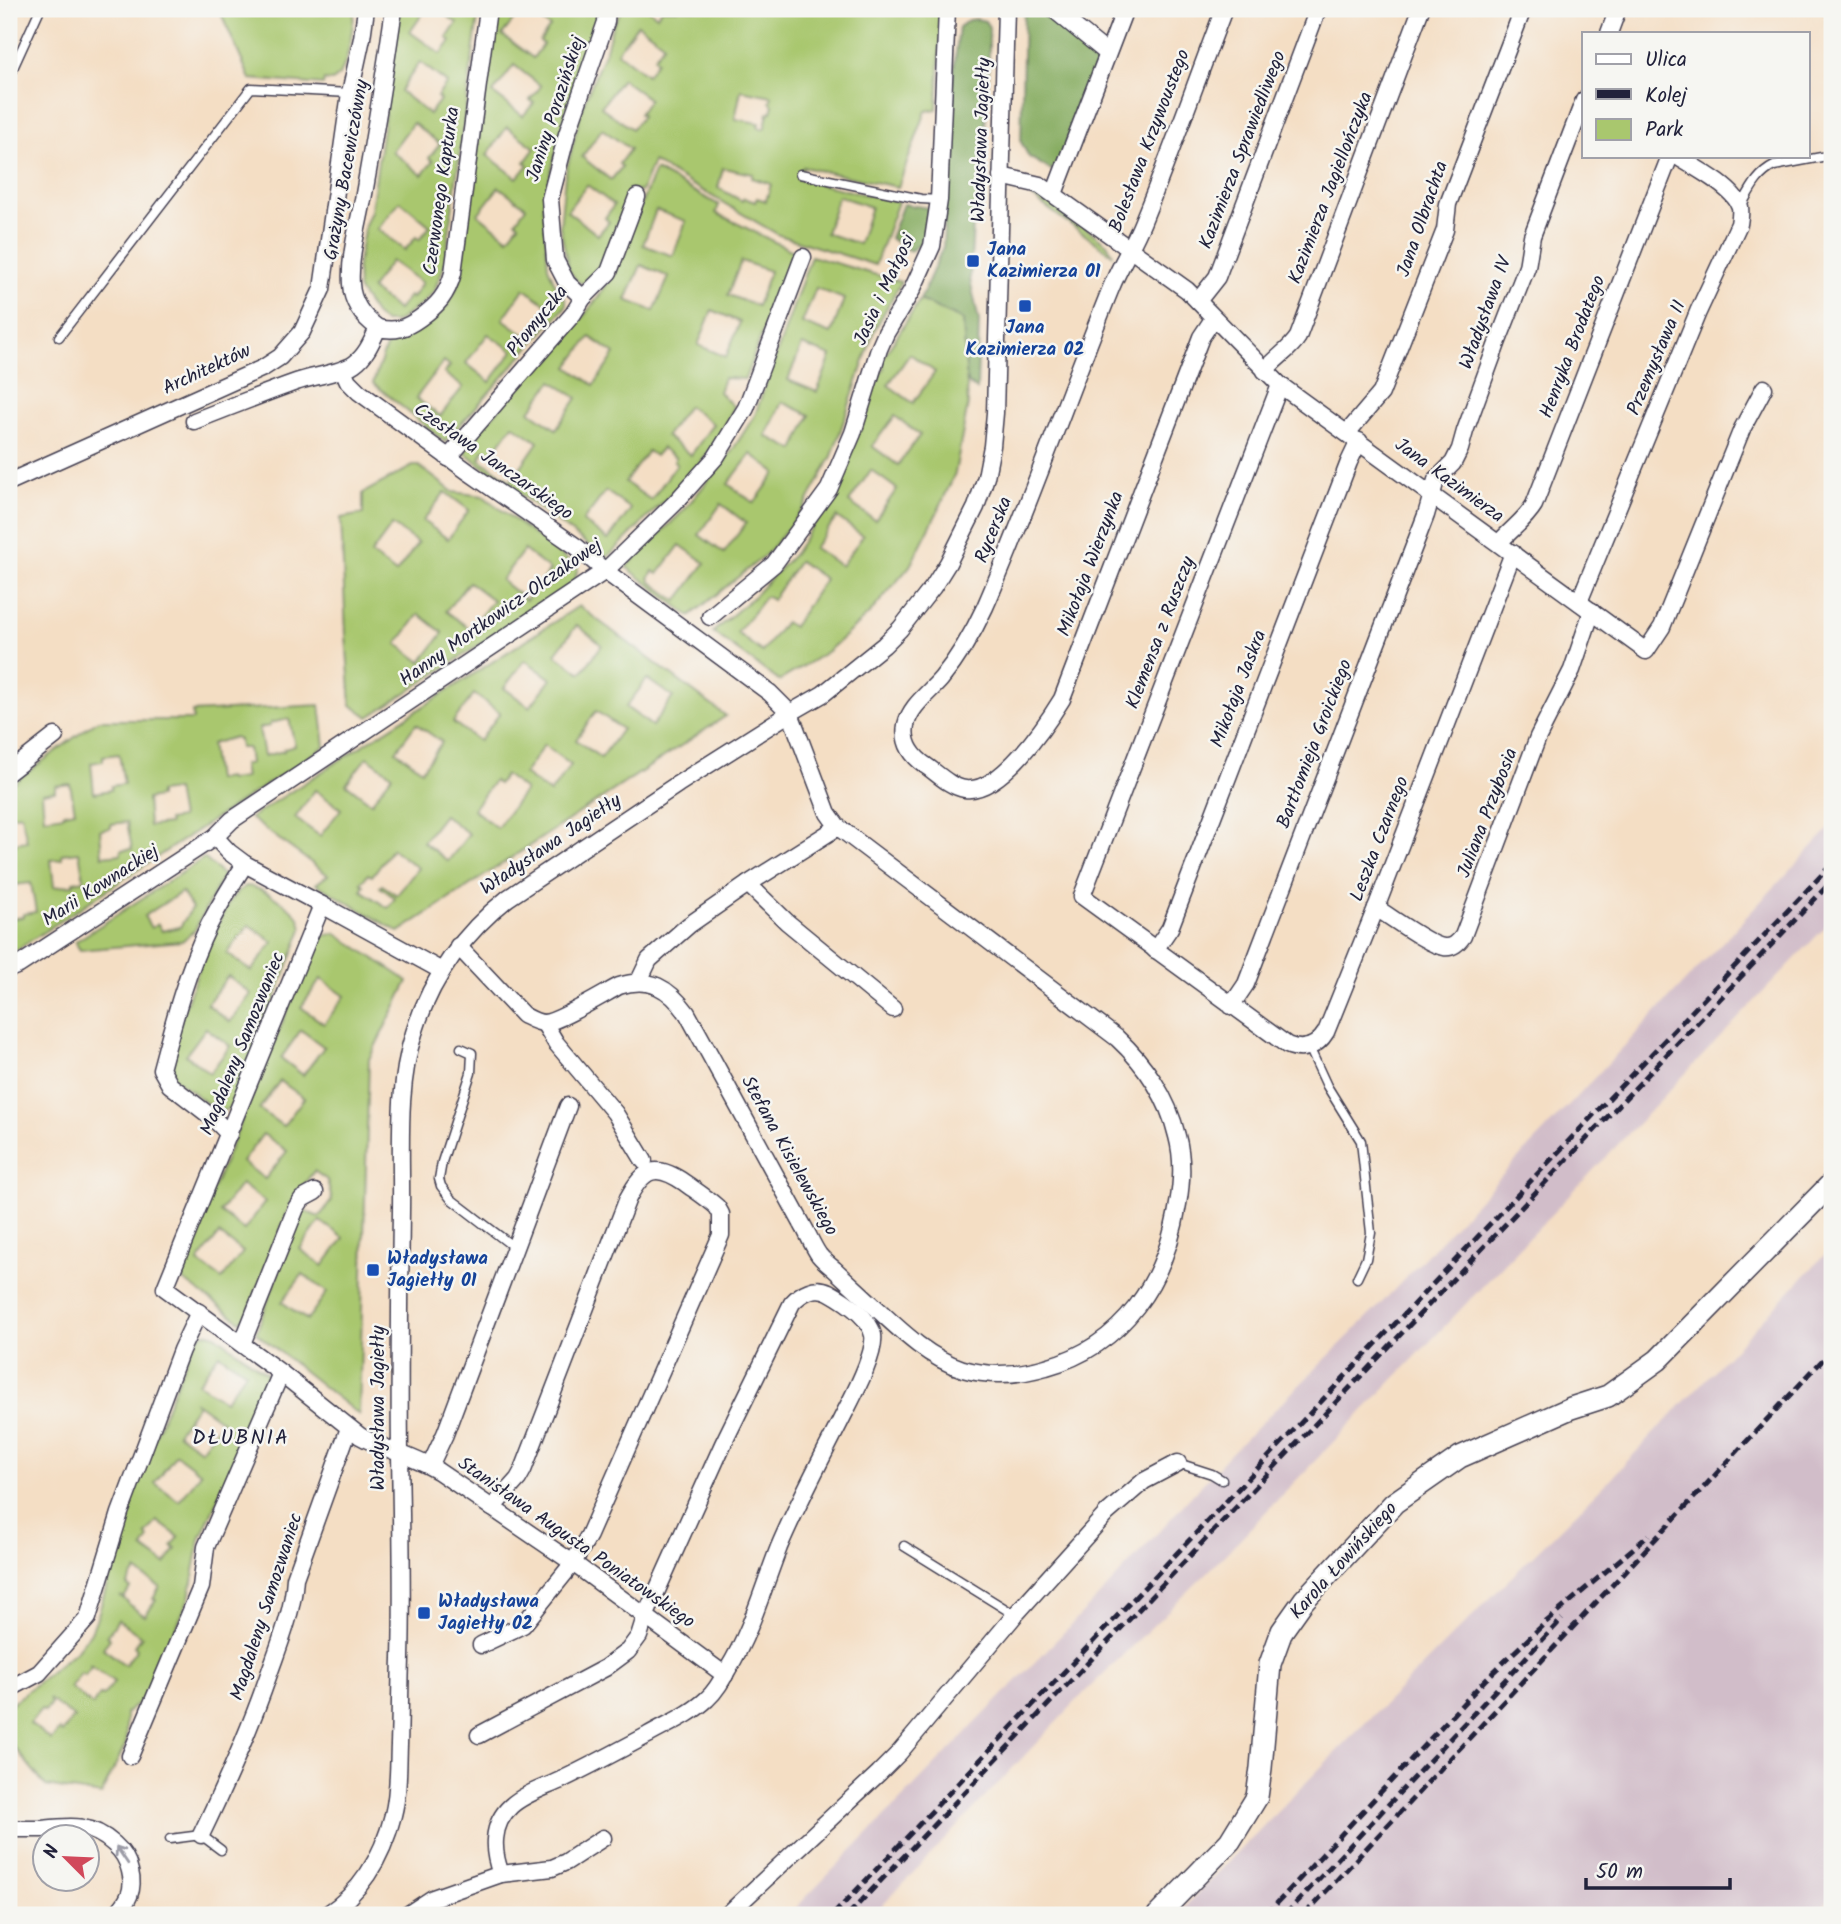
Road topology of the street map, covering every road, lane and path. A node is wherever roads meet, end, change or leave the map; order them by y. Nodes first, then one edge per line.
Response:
1 (40, 9) edge
2 (366, 9) edge
3 (394, 9) edge
4 (488, 9) edge
5 (607, 9) edge
6 (947, 9) edge
7 (1006, 9) edge
8 (1053, 9) edge
9 (1125, 9) edge
10 (1224, 9) edge
11 (1318, 9) edge
12 (1421, 9) edge
13 (1523, 9) edge
14 (1618, 9) edge
15 (1609, 32) edge
16 (1107, 53) junction
17 (9, 78) edge
18 (350, 93) junction
19 (1582, 105) edge
20 (1832, 155) edge
21 (1672, 158) edge
22 (1676, 158) edge
23 (800, 174) dead end
24 (1001, 176) junction
25 (1054, 194) junction
26 (637, 197) dead end
27 (939, 200) junction
28 (1740, 208) junction
29 (1130, 249) junction
30 (803, 257) dead end
31 (583, 298) junction
32 (1198, 300) junction
33 (1213, 319) junction
34 (378, 328) junction
35 (59, 337) dead end
36 (343, 370) junction
37 (1265, 371) junction
38 (1280, 385) junction
39 (1764, 388) dead end
40 (194, 421) dead end
41 (1353, 437) junction
42 (448, 458) junction
43 (9, 482) edge
44 (1432, 494) junction
45 (1499, 543) junction
46 (1513, 553) junction
47 (605, 571) junction
48 (1585, 607) junction
49 (710, 617) dead end
50 (790, 713) junction
51 (55, 736) dead end
52 (9, 772) edge
53 (965, 789) joint
54 (838, 827) junction
55 (215, 837) junction
56 (245, 864) junction
57 (748, 884) junction
58 (322, 905) junction
59 (1376, 908) junction
60 (458, 946) junction
61 (1155, 950) junction
62 (9, 969) edge
63 (442, 971) junction
64 (639, 981) junction
65 (1231, 1006) junction
66 (893, 1009) dead end
67 (544, 1023) junction
68 (1309, 1047) junction
69 (461, 1048) dead end
70 (568, 1106) dead end
71 (229, 1134) junction
72 (644, 1161) dead end
73 (1832, 1183) edge
74 (315, 1192) dead end
75 (515, 1248) junction
76 (1357, 1278) dead end
77 (199, 1312) junction
78 (242, 1344) junction
79 (281, 1373) junction
80 (349, 1428) junction
81 (400, 1453) junction
82 (1178, 1463) joint
83 (430, 1466) junction
84 (1222, 1480) dead end
85 (492, 1508) junction
86 (904, 1546) dead end
87 (573, 1563) junction
88 (1015, 1615) junction
89 (645, 1617) junction
90 (481, 1645) dead end
91 (725, 1675) junction
92 (9, 1689) edge
93 (480, 1735) dead end
94 (130, 1756) dead end
95 (9, 1829) edge
96 (201, 1835) junction
97 (603, 1838) dead end
98 (170, 1839) dead end
99 (221, 1850) dead end
100 (501, 1874) junction
101 (115, 1915) edge
102 (326, 1915) edge
103 (407, 1915) edge
104 (727, 1915) edge
105 (1158, 1915) edge

1 - 17 lane
2 - 18 street, Architektów
3 - 34 street, Grażyny Bacewiczówny
4 - 34 street, Czerwonego Kapturka
5 - 31 street, Janiny Porazińskiej
6 - 27 street, Jasia i Małgosi
7 - 24 street, Władysława Jagiełły
8 - 16 street
9 - 16 street
10 - 29 street, Bolesława Krzywoustego
11 - 32 street, Kazimierza Sprawiedliwego
12 - 37 street, Kazimierza Jagiellończyka
13 - 41 street, Jana Olbrachta
14 - 15 street
16 - 25 street
18 - 35 lane
18 - 43 street, Architektów
19 - 44 street, Władysława IV
20 - 28 lane
21 - 45 street, Henryka Brodatego
22 - 28 street
23 - 27 lane
24 - 25 street, Jana Kazimierza
24 - 50 street, Władysława Jagiełły
25 - 29 street, Jana Kazimierza
26 - 31 street, Płomyczka
27 - 49 street, Jasia i Małgosi
28 - 48 street, Przemysława II
29 - 32 street, Jana Kazimierza
29 - 53 street, Rycerska
30 - 47 street, Hanny Mortkowicz-Olczakowej
31 - 42 street, Płomyczka
32 - 33 street, Jana Kazimierza
33 - 37 street, Jana Kazimierza
33 - 53 street, Mikołaja Wierzynka
34 - 36 street
36 - 40 street
36 - 42 street, Czesława Janczarskiego
37 - 38 street, Jana Kazimierza
38 - 41 street, Jana Kazimierza
38 - 61 street, Klemensa z Ruszczy
39 - 48 street, Jana Kazimierza
41 - 44 street, Jana Kazimierza
41 - 61 street, Mikołaja Jaskra
42 - 47 street, Czesława Janczarskiego
44 - 45 street, Jana Kazimierza
44 - 65 street, Bartłomieja Groickiego
45 - 46 street, Jana Kazimierza
46 - 48 street, Jana Kazimierza
46 - 59 street, Leszka Czarnego
47 - 50 street, Czesława Janczarskiego
47 - 55 street, Hanny Mortkowicz-Olczakowej
48 - 59 street, Juliana Przybosia
50 - 54 street, Stefana Kisielewskiego
50 - 60 street, Władysława Jagiełły
51 - 52 street
54 - 57 street
54 - 64 street, Stefana Kisielewskiego
55 - 56 street
55 - 62 street, Marii Kownackiej
56 - 58 street
56 - 71 street
57 - 64 street
57 - 66 street
58 - 63 street
58 - 71 street, Magdaleny Samozwaniec
59 - 68 street, Leszka Czarnego
60 - 63 street, Władysława Jagiełły
60 - 67 street
61 - 65 street
63 - 81 street, Władysława Jagiełły
64 - 67 street
65 - 68 street
67 - 72 street
68 - 76 lane
69 - 75 lane
70 - 75 street
71 - 77 street, Magdaleny Samozwaniec
73 - 105 main road, Karola Łowińskiego
74 - 78 street
75 - 83 street
77 - 78 street, Magdaleny Samozwaniec
77 - 92 street
78 - 79 street, Magdaleny Samozwaniec
79 - 80 street, Magdaleny Samozwaniec
79 - 94 street
80 - 81 street, Magdaleny Samozwaniec
80 - 96 street, Magdaleny Samozwaniec
81 - 83 street, Stanisława Augusta Poniatowskiego
81 - 102 street, Władysława Jagiełły
82 - 84 lane
82 - 88 street
83 - 85 street, Stanisława Augusta Poniatowskiego
85 - 87 street, Stanisława Augusta Poniatowskiego
85 - 87 street
86 - 88 lane
87 - 89 street, Stanisława Augusta Poniatowskiego
87 - 90 street
88 - 104 street
89 - 91 street, Stanisława Augusta Poniatowskiego
89 - 91 street
89 - 93 street
91 - 100 street
101 -> 95 street
96 - 98 lane
96 - 99 lane
97 - 100 street
100 - 103 street

